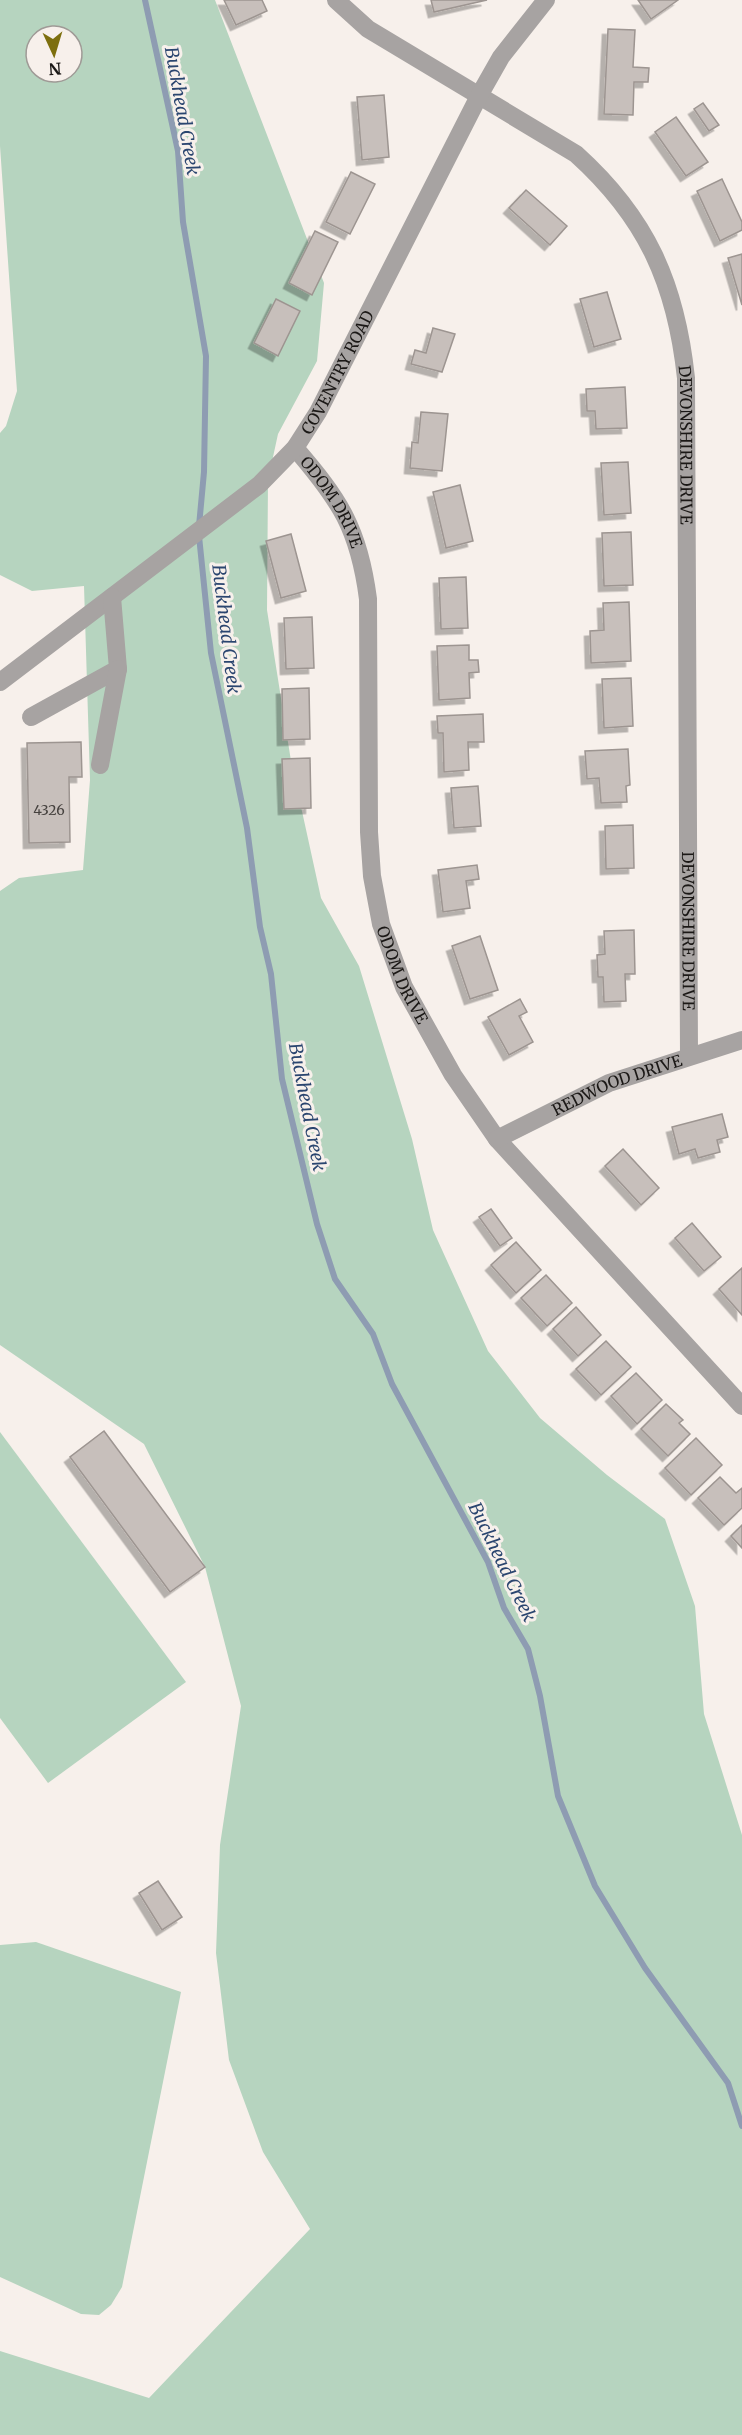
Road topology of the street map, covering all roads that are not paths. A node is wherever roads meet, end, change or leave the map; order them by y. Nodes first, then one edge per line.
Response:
1 (336, 0) edge
2 (546, 0) edge
3 (480, 94) junction
4 (295, 448) junction
5 (112, 597) junction
6 (118, 669) junction
7 (0, 682) edge
8 (32, 717) dead end
9 (100, 765) dead end
10 (742, 1041) edge
11 (689, 1055) junction
12 (497, 1139) junction
13 (742, 1406) edge

1 - 3 street, DEVONSHIRE DRIVE
2 - 3 street, COVENTRY ROAD
3 - 4 street, COVENTRY ROAD
3 - 11 street, DEVONSHIRE DRIVE
4 - 5 street, COVENTRY ROAD
4 - 12 street, ODOM DRIVE
5 - 6 street
5 - 7 street, COVENTRY ROAD
6 - 8 street
6 - 9 street
10 - 11 street, REDWOOD DRIVE
11 - 12 street, REDWOOD DRIVE
12 - 13 street, ODOM DRIVE

